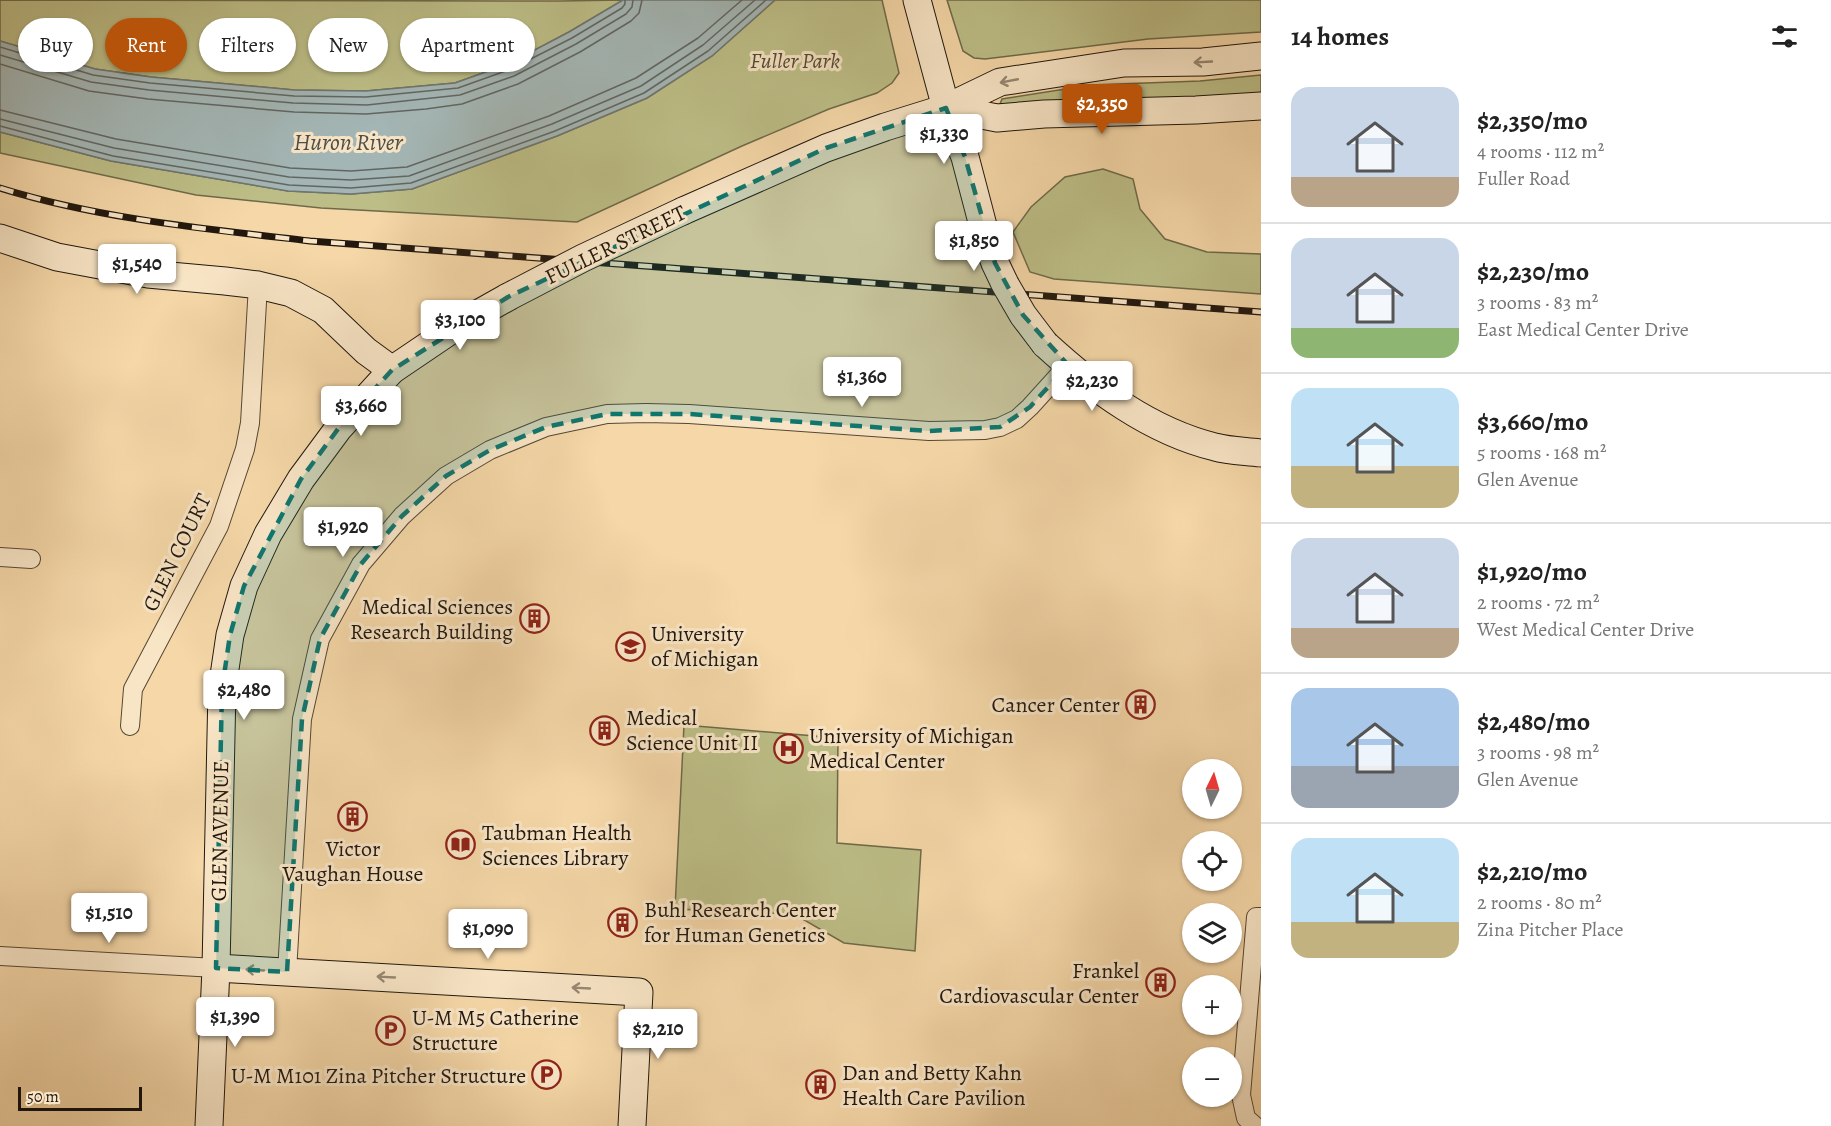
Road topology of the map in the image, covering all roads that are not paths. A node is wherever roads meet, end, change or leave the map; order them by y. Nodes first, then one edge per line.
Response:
1 (917, 0) edge
2 (1261, 56) edge
3 (1261, 106) edge
4 (946, 108) junction
5 (0, 238) edge
6 (258, 285) junction
7 (1068, 365) junction
8 (392, 370) junction
9 (1261, 453) edge
10 (0, 557) edge
11 (31, 559) dead end
12 (130, 726) dead end
13 (1261, 917) edge
14 (0, 956) edge
15 (216, 968) junction
16 (287, 972) junction
17 (209, 1126) edge
18 (632, 1126) edge
19 (1255, 1126) edge

1 - 4 main road
2 -> 4 main road, FULLER STREET
3 - 4 main road
4 - 7 main road, bridge
4 - 8 main road, FULLER STREET, bridge
5 - 6 main road
6 - 8 main road
6 - 12 street, GLEN COURT
7 - 9 main road
7 - 16 street
8 - 15 main road, GLEN AVENUE
10 - 11 street
13 - 19 street
14 - 15 street
16 -> 15 main road
15 - 17 main road, GLEN AVENUE
18 -> 16 main road

